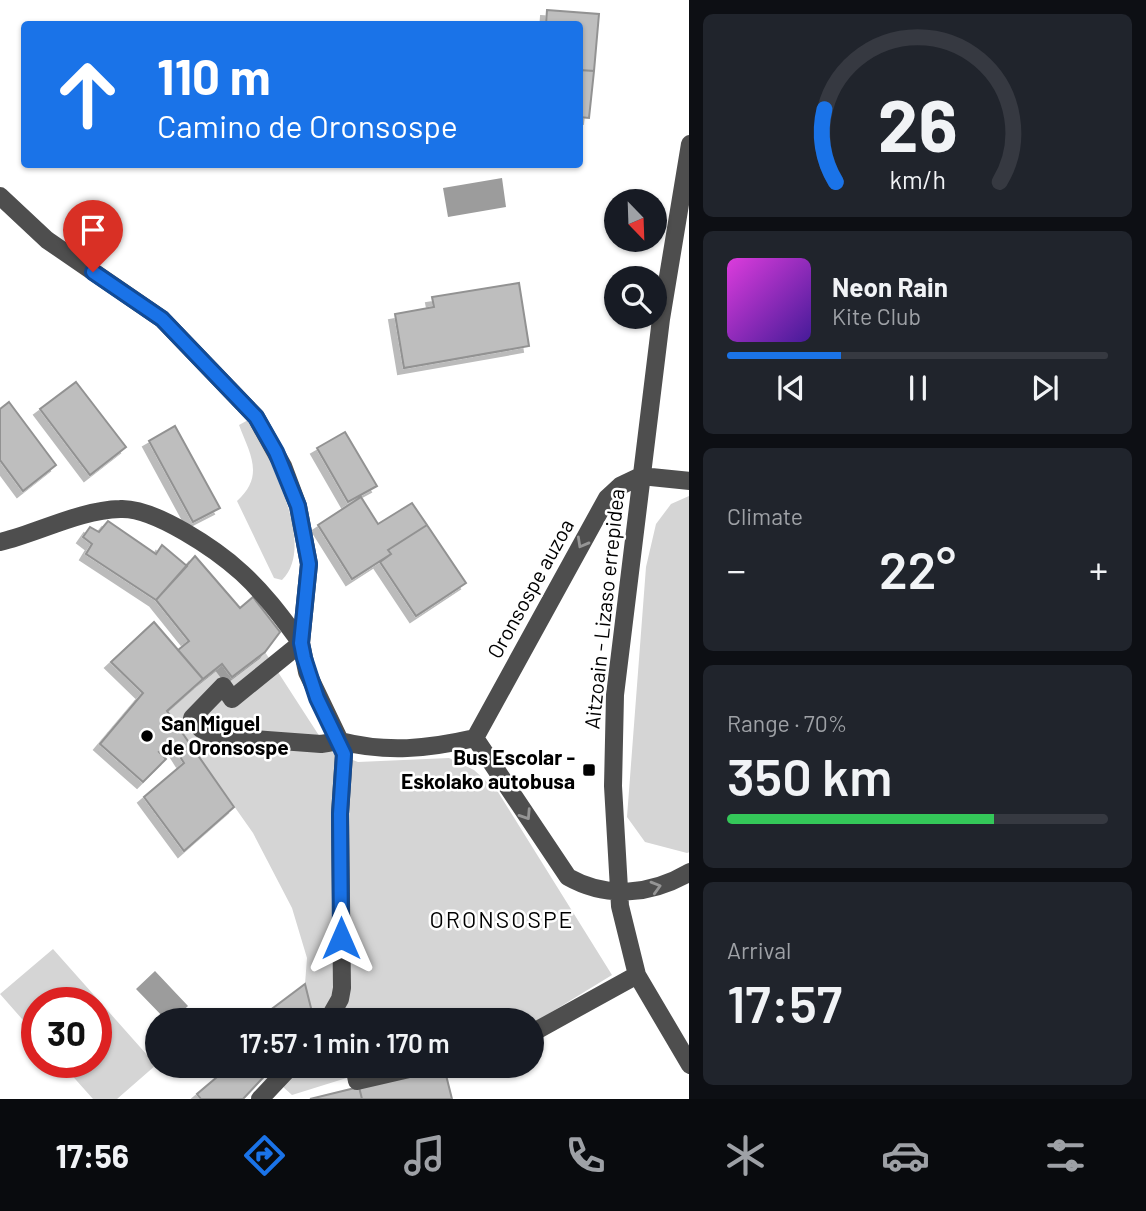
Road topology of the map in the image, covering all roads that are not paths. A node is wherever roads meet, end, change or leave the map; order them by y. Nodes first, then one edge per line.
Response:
1 (689, 144) edge
2 (0, 197) edge
3 (689, 206) edge
4 (676, 223) junction
5 (641, 476) junction
6 (689, 481) edge
7 (0, 542) edge
8 (301, 643) junction
9 (475, 738) junction
10 (340, 741) junction
11 (689, 872) edge
12 (620, 892) junction
13 (637, 975) junction
14 (340, 999) junction
15 (335, 1008) edge
16 (342, 1008) edge
17 (544, 1026) edge
18 (689, 1065) edge
19 (280, 1078) edge
20 (260, 1099) edge

1 - 4 street, Aitzoain - Lizaso errepidea
2 - 8 street
3 - 4 street
4 - 5 street, Aitzoain - Lizaso errepidea
5 - 6 street
5 -> 9 street, Oronsospe auzoa
5 - 12 street, Aitzoain - Lizaso errepidea
7 - 8 street
8 - 10 street
8 - 10 street
9 - 10 street
9 -> 12 street
10 - 14 street
12 -> 11 street
12 - 13 street, Aitzoain - Lizaso errepidea
13 - 17 street
13 - 18 street, Aitzoain - Lizaso errepidea
14 - 15 street
14 - 16 street
19 - 20 street

